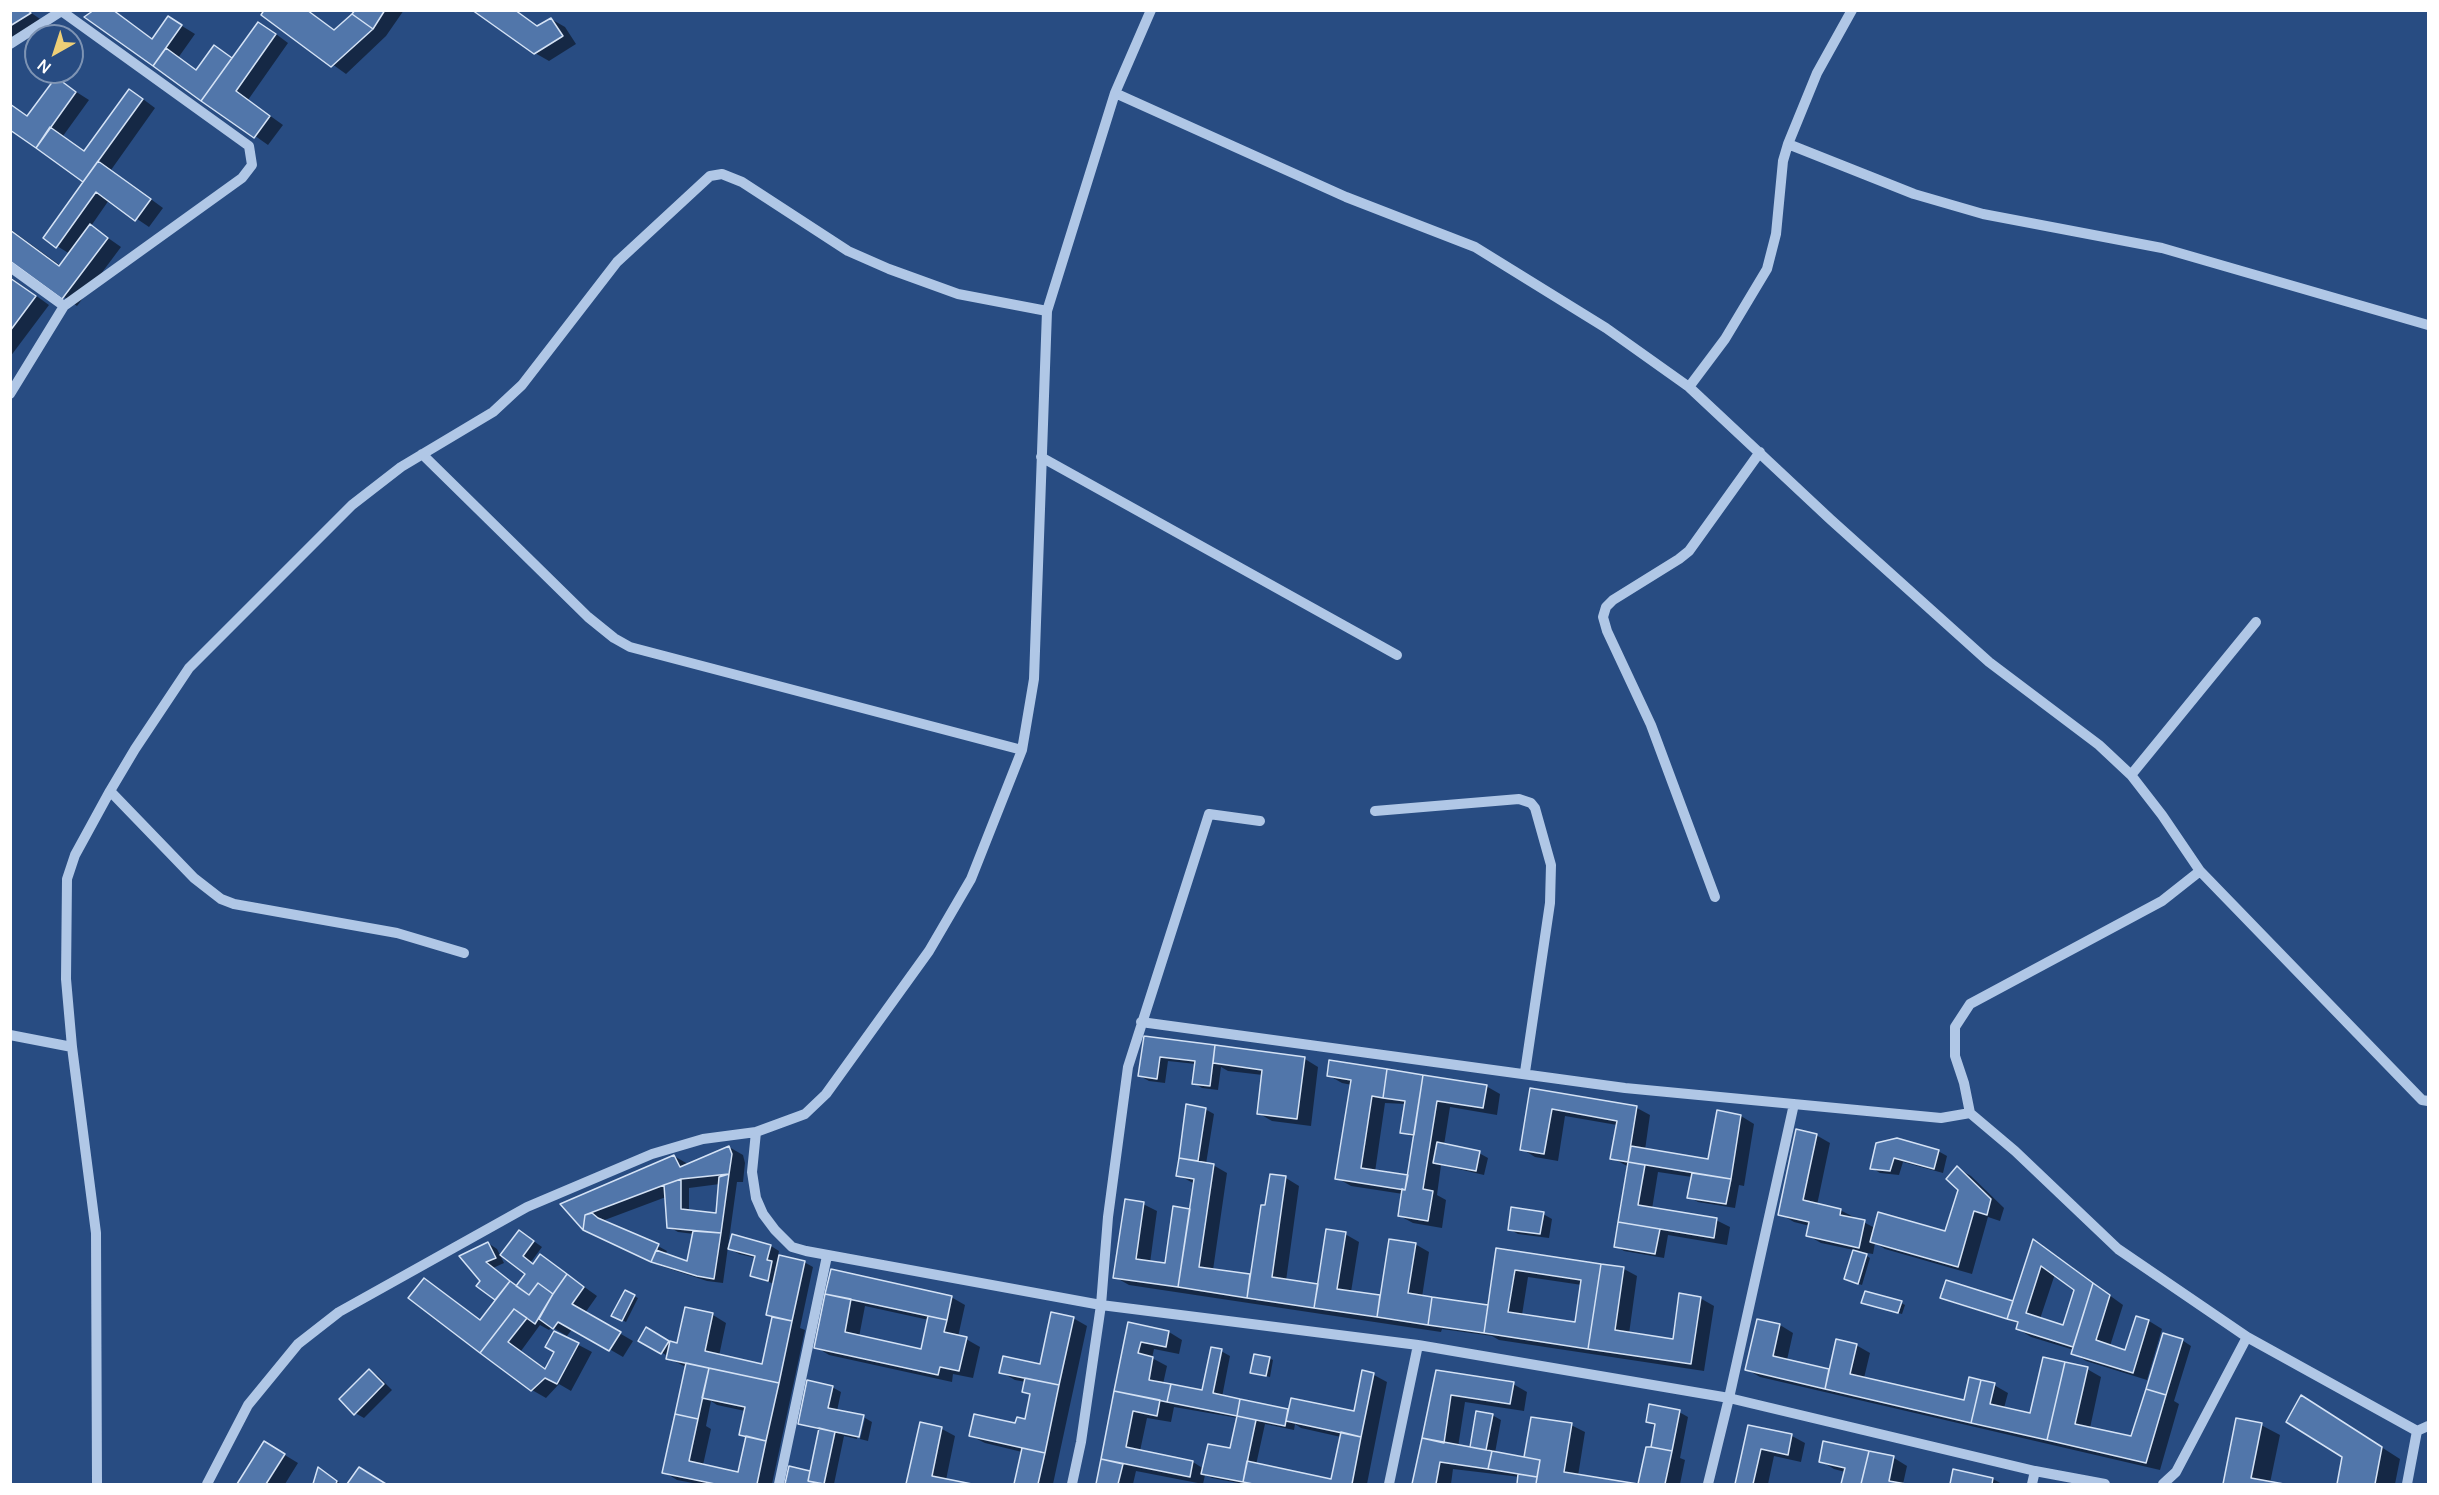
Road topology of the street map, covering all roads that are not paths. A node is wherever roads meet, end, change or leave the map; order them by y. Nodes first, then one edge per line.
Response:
1 (1151, 10) edge
2 (1852, 10) edge
3 (62, 11) edge
4 (10, 44) edge
5 (1115, 93) junction
6 (1788, 144) junction
7 (10, 267) edge
8 (64, 306) junction
9 (1047, 311) junction
10 (2428, 325) edge
11 (1689, 387) junction
12 (10, 394) edge
13 (1760, 453) junction
14 (422, 454) junction
15 (1041, 457) junction
16 (2256, 622) dead end
17 (1398, 655) dead end
18 (1022, 750) junction
19 (2131, 775) junction
20 (110, 791) junction
21 (1375, 812) dead end
22 (1260, 821) dead end
23 (2200, 871) junction
24 (1715, 897) dead end
25 (464, 953) dead end
26 (1141, 1022) junction
27 (10, 1035) edge
28 (72, 1047) junction
29 (1525, 1072) junction
30 (2428, 1101) edge
31 (1794, 1104) junction
32 (1970, 1113) junction
33 (756, 1132) junction
34 (827, 1256) junction
35 (1101, 1305) junction
36 (2247, 1337) junction
37 (1418, 1345) junction
38 (1730, 1398) junction
39 (2428, 1426) edge
40 (2417, 1431) junction
41 (2035, 1471) junction
42 (97, 1485) edge
43 (207, 1485) edge
44 (779, 1485) edge
45 (1072, 1485) edge
46 (1389, 1485) edge
47 (1708, 1485) edge
48 (2032, 1485) edge
49 (2104, 1485) edge
50 (2163, 1485) edge
51 (2407, 1485) edge

1 - 5 street
2 - 6 street
3 - 4 street
3 - 8 street
5 - 9 street
5 - 11 street
6 - 10 street
6 - 11 street
7 - 8 street
8 - 12 street
9 - 14 street
9 - 15 street
11 - 13 street
13 - 19 street
13 - 24 street
14 - 18 street
14 - 20 street
15 - 17 street
15 - 18 street
16 - 19 street
18 - 33 street
19 - 23 street
20 - 25 street
20 - 28 street
21 - 29 street
22 - 26 street
23 - 30 street
23 - 32 street
26 - 29 street
26 - 35 street
27 - 28 street
28 - 42 street
29 - 31 street
31 - 32 street
31 - 38 street
32 - 36 street
33 - 34 street
33 - 43 street
34 - 35 street
34 - 44 street
35 - 37 street
35 - 45 street
36 - 40 street
36 - 50 street
37 - 38 street
37 - 46 street
38 - 41 street
38 - 47 street
39 - 40 street
40 - 51 street
41 - 48 street
41 - 49 street

